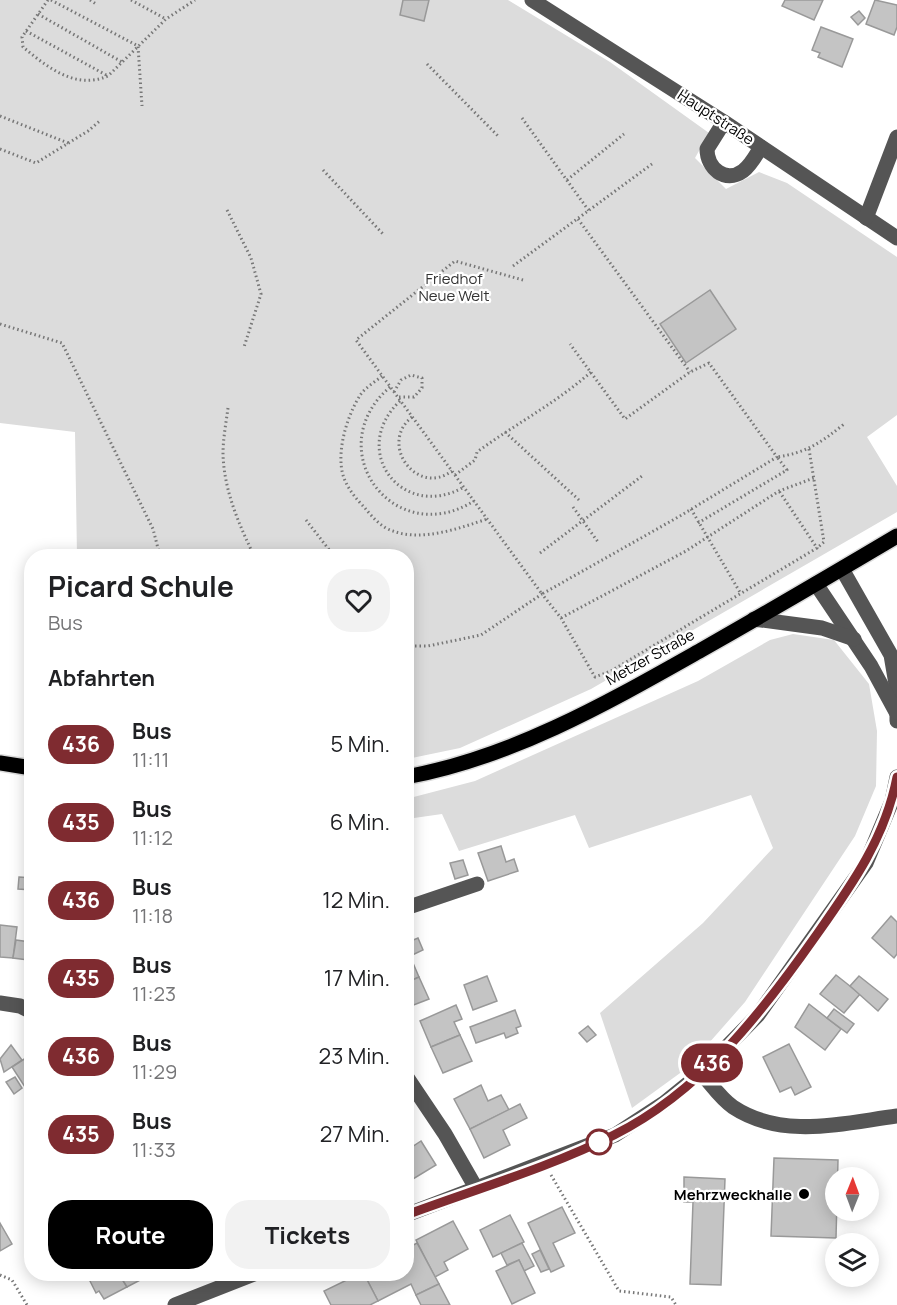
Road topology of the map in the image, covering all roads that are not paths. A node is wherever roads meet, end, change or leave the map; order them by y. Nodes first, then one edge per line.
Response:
1 (532, 0) edge
2 (724, 122) junction
3 (897, 137) edge
4 (761, 147) junction
5 (866, 218) junction
6 (897, 238) edge
7 (897, 537) edge
8 (842, 569) junction
9 (816, 584) junction
10 (754, 619) junction
11 (854, 639) junction
12 (896, 712) edge
13 (897, 721) edge
14 (0, 763) edge
15 (24, 767) edge
16 (414, 775) edge
17 (897, 777) edge
18 (477, 884) dead end
19 (414, 905) edge
20 (0, 1003) edge
21 (24, 1008) edge
22 (701, 1073) junction
23 (414, 1088) edge
24 (897, 1116) edge
25 (476, 1188) junction
26 (414, 1212) edge
27 (214, 1281) edge
28 (235, 1281) edge
29 (218, 1287) junction
30 (175, 1305) edge

1 - 2 street, Hauptstraße
2 - 4 street, Hauptstraße
2 - 4 street
3 - 5 street
4 - 5 street, Hauptstraße
5 - 6 street, Hauptstraße
7 - 8 main road, Metzer Straße
8 - 9 main road, Metzer Straße
8 - 12 street
9 - 10 main road, Metzer Straße
9 - 11 street
10 - 11 street
10 - 16 main road, Metzer Straße
11 - 12 street
12 - 13 street
14 - 15 main road
17 - 22 street
18 - 19 street
20 - 21 street
22 - 24 street
22 - 25 street
23 - 25 street
25 - 26 street
27 - 29 street
28 - 29 street
29 - 30 street

